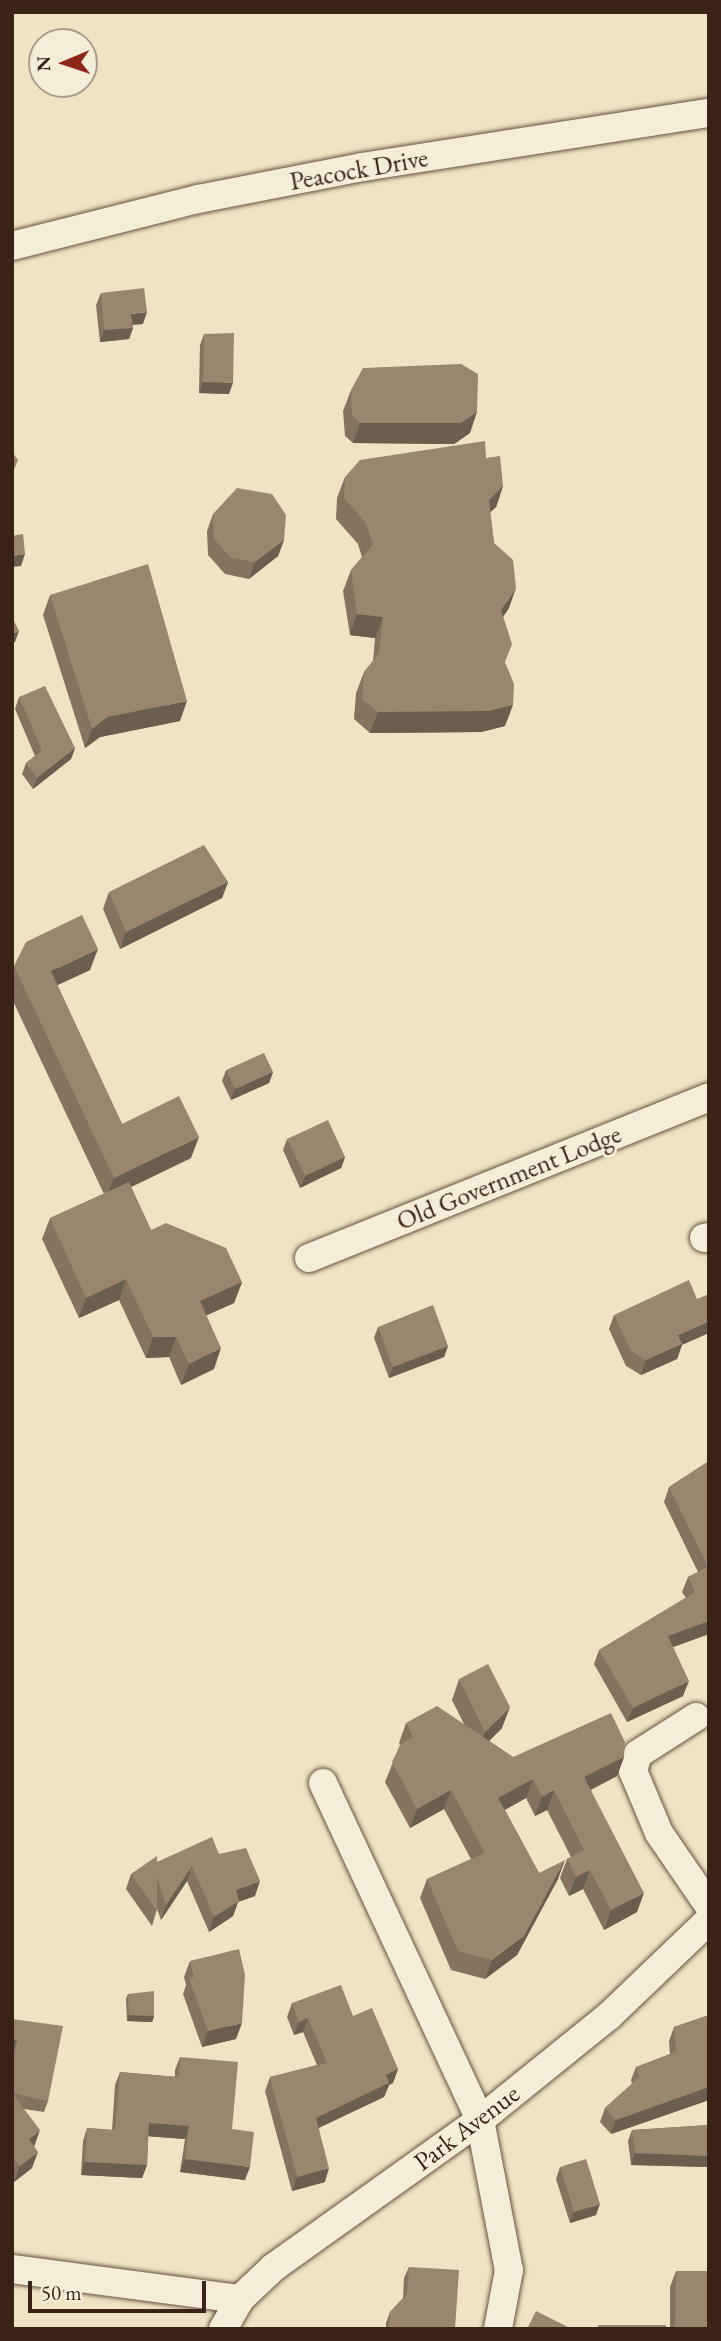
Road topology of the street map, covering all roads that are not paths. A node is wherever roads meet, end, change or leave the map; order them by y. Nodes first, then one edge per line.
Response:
1 (709, 113) edge
2 (12, 246) edge
3 (709, 1097) edge
4 (309, 1258) dead end
5 (696, 1717) dead end
6 (323, 1783) dead end
7 (709, 1906) edge
8 (709, 1920) edge
9 (480, 2120) junction
10 (12, 2269) edge
11 (240, 2299) junction
12 (223, 2329) edge
13 (498, 2329) edge

1 - 2 street, Peacock Drive
3 - 4 street, Old Government Lodge
5 - 7 street
6 - 9 street
8 - 9 street, Park Avenue
9 - 11 street, Park Avenue
9 - 13 street
10 - 11 street
11 - 12 street, Park Avenue

